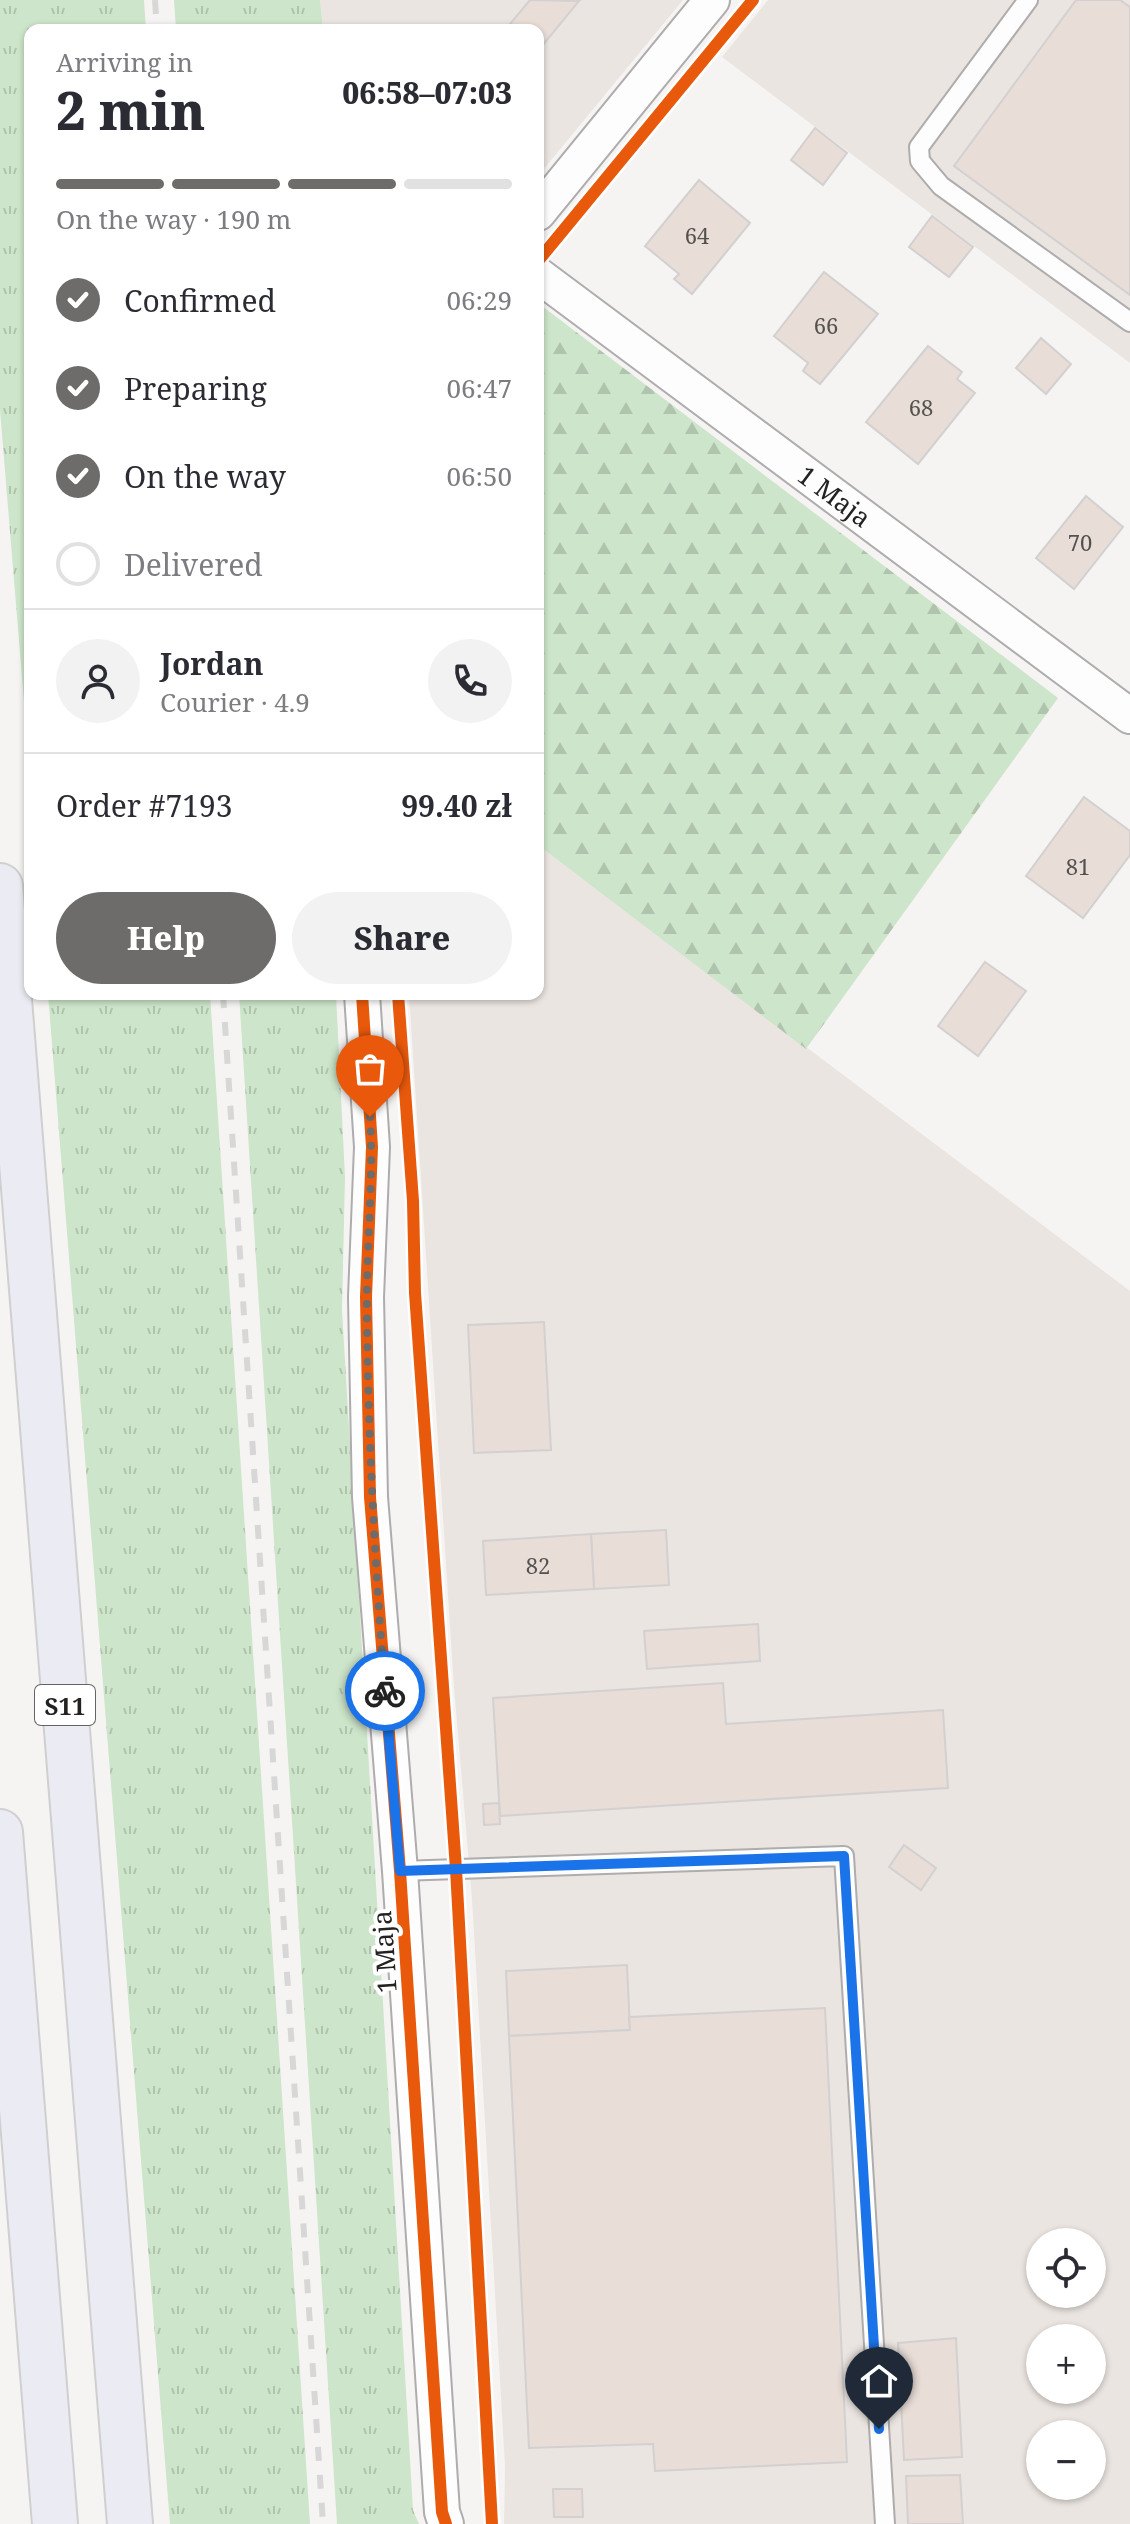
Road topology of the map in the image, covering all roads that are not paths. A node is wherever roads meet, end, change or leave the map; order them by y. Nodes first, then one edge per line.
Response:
1 (1028, 0) edge
2 (702, 4) edge
3 (544, 205) edge
4 (544, 279) edge
5 (1130, 322) edge
6 (1130, 716) edge
7 (0, 886) edge
8 (362, 1000) edge
9 (0, 1832) edge
10 (400, 1871) junction
11 (55, 2524) edge
12 (130, 2524) edge
13 (446, 2524) edge
14 (885, 2524) edge

1 - 5 lane
2 - 3 street
4 - 6 street, 1 Maja
7 - 12 highway, S11
8 - 10 street, 1 Maja
9 - 11 highway
10 - 13 street, 1 Maja
10 - 14 lane

